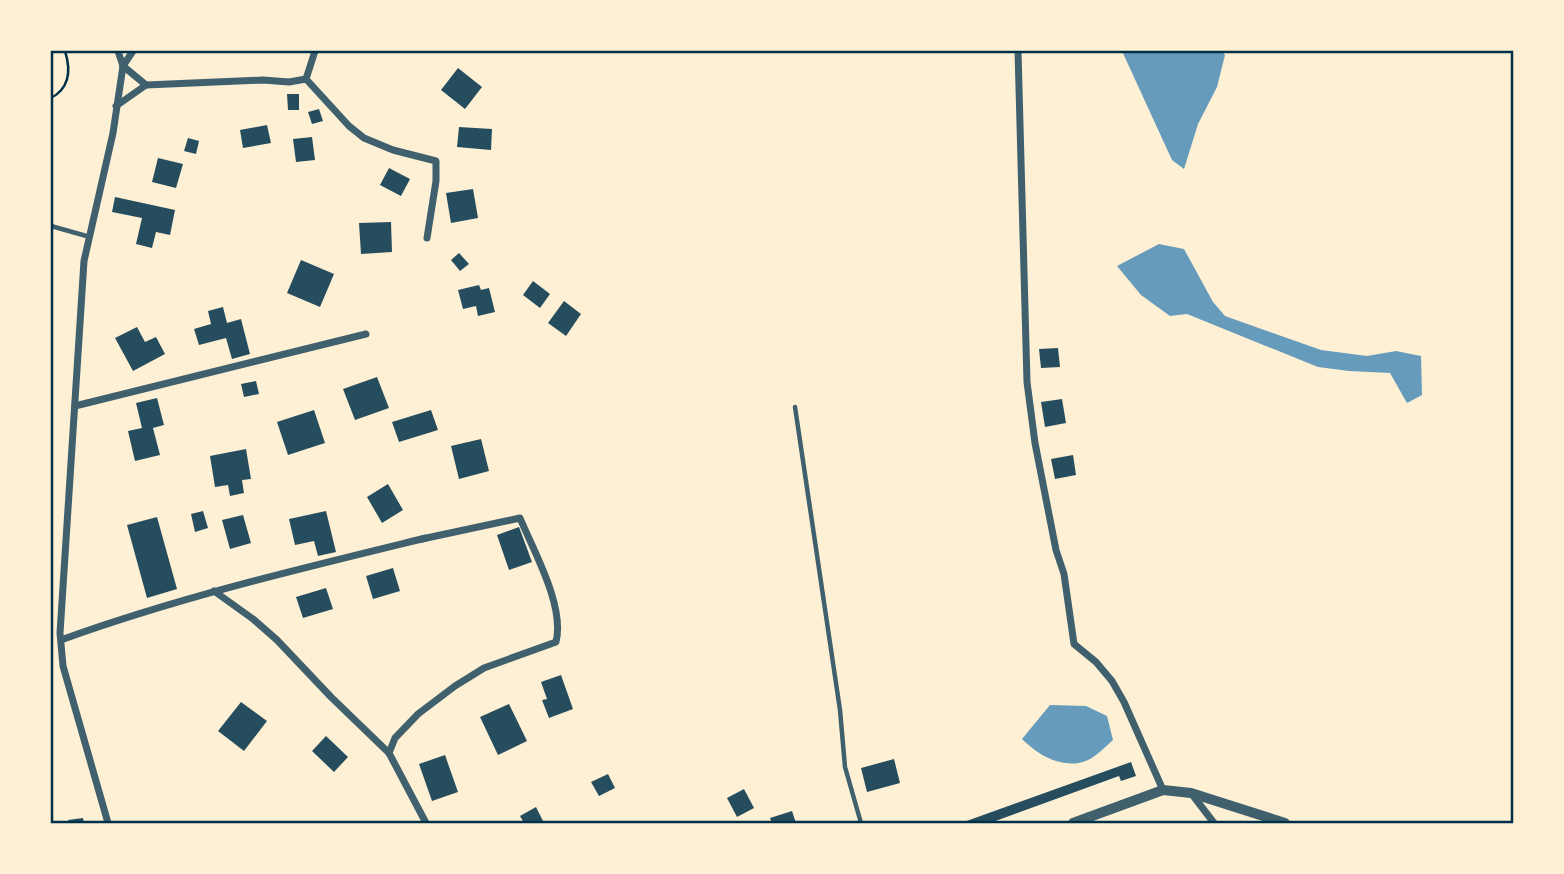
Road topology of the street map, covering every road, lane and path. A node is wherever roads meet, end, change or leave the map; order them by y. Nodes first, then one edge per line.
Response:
1 (65, 51) edge
2 (118, 51) edge
3 (133, 51) edge
4 (315, 51) edge
5 (1018, 51) edge
6 (123, 66) junction
7 (306, 79) junction
8 (146, 85) junction
9 (51, 98) edge
10 (117, 106) junction
11 (51, 226) edge
12 (90, 237) junction
13 (427, 238) dead end
14 (366, 334) dead end
15 (75, 407) junction
16 (795, 407) dead end
17 (214, 591) junction
18 (61, 640) junction
19 (389, 753) junction
20 (1163, 790) junction
21 (1191, 793) junction
22 (108, 823) edge
23 (426, 823) edge
24 (862, 823) edge
25 (1073, 823) edge
26 (1214, 823) edge
27 (1285, 823) edge

1 - 9 path
2 - 6 street
3 - 6 street
4 - 7 street
5 - 20 street
6 - 8 street
6 - 10 street
7 - 8 street
7 - 13 street
8 - 10 street
10 - 12 street
11 - 12 lane
12 - 15 street
14 - 15 street
15 - 18 street
16 - 24 lane
17 - 18 street
17 - 19 street
17 - 19 street
18 - 22 street
19 - 23 street
20 - 21 street
20 - 25 street
21 - 26 street
21 - 27 street

